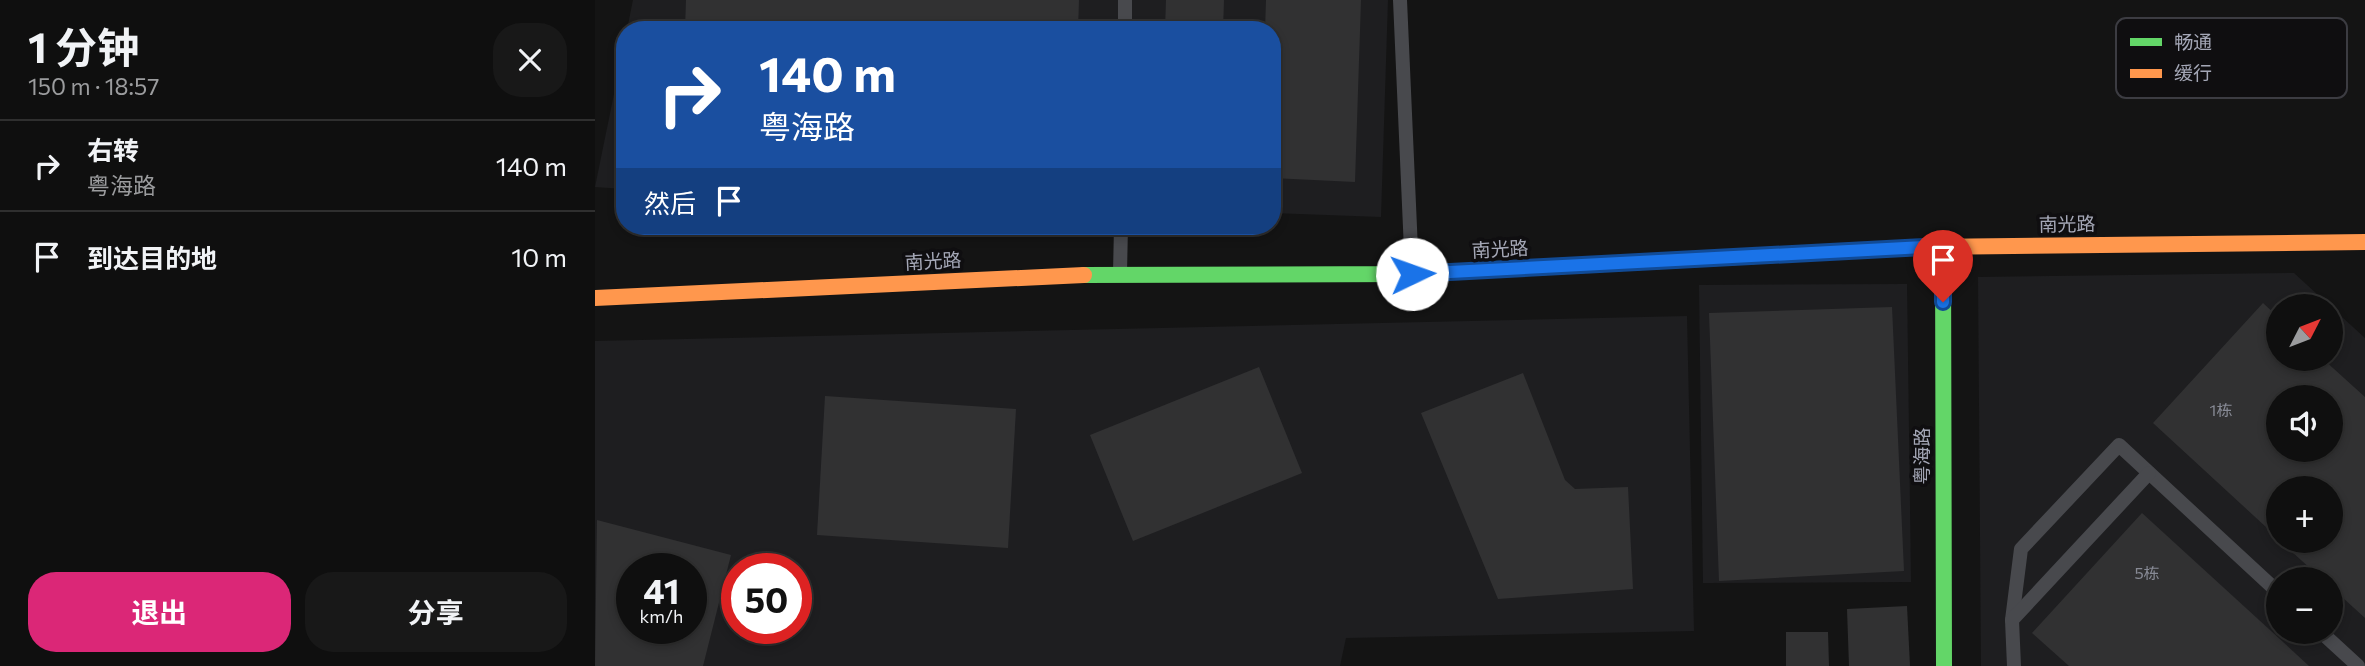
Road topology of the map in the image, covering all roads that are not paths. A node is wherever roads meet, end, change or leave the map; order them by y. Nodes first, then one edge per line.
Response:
1 (1125, 0) edge
2 (1400, 0) edge
3 (1125, 21) edge
4 (1121, 235) edge
5 (2365, 242) edge
6 (1943, 246) junction
7 (1120, 273) junction
8 (1412, 274) junction
9 (595, 298) edge
10 (2149, 473) junction
11 (2266, 581) edge
12 (2012, 620) junction
13 (2334, 644) edge
14 (1944, 666) edge
15 (2014, 666) edge
16 (2358, 666) edge

1 - 3 lane
2 - 8 lane
4 - 7 lane
5 - 6 main road, 南光路
6 - 8 main road, 南光路
6 - 14 main road, 粤海路
7 - 8 main road, 南光路
7 - 9 main road, 南光路
10 - 11 lane
10 - 12 lane
10 - 12 lane
12 - 15 lane
13 - 16 lane

